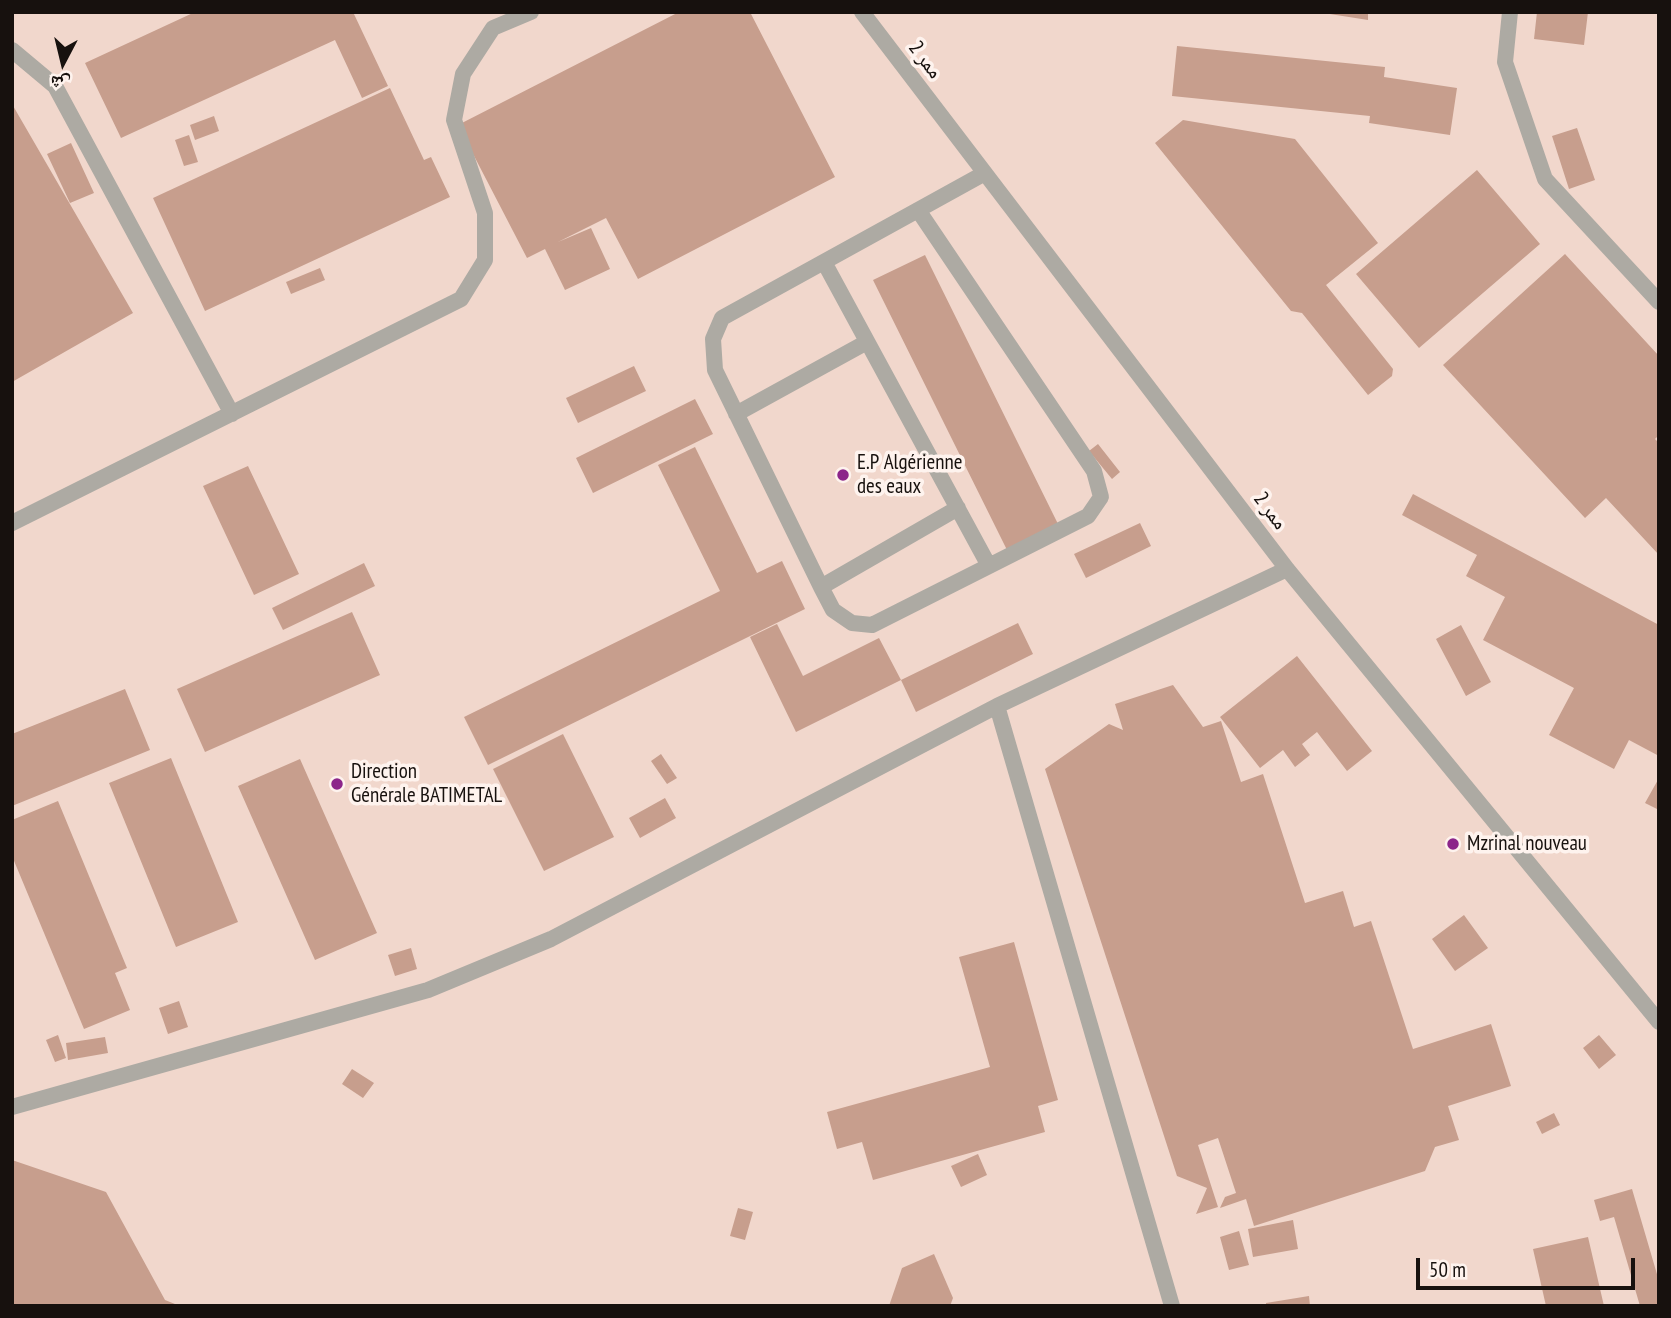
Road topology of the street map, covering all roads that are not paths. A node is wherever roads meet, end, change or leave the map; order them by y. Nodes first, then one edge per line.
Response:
1 (531, 12) edge
2 (862, 12) edge
3 (1510, 12) edge
4 (12, 50) edge
5 (985, 173) junction
6 (918, 210) junction
7 (824, 262) junction
8 (1659, 302) edge
9 (867, 342) junction
10 (232, 414) junction
11 (736, 414) junction
12 (958, 508) junction
13 (12, 523) edge
14 (989, 566) junction
15 (1287, 569) junction
16 (821, 587) junction
17 (997, 706) junction
18 (1659, 1022) edge
19 (12, 1107) edge
20 (1172, 1306) edge

1 - 10 lane
2 - 5 lane, ممر 2
3 - 8 lane
4 - 10 lane
5 - 6 lane
5 - 15 lane, ممر 2
6 - 7 lane
6 - 14 lane
7 - 9 lane
7 - 11 lane
9 - 11 lane
9 - 12 lane
10 - 13 lane
11 - 16 lane
12 - 14 lane
12 - 16 lane
14 - 16 lane
15 - 17 lane
15 - 18 lane, ممر 2
17 - 19 lane
17 - 20 lane

